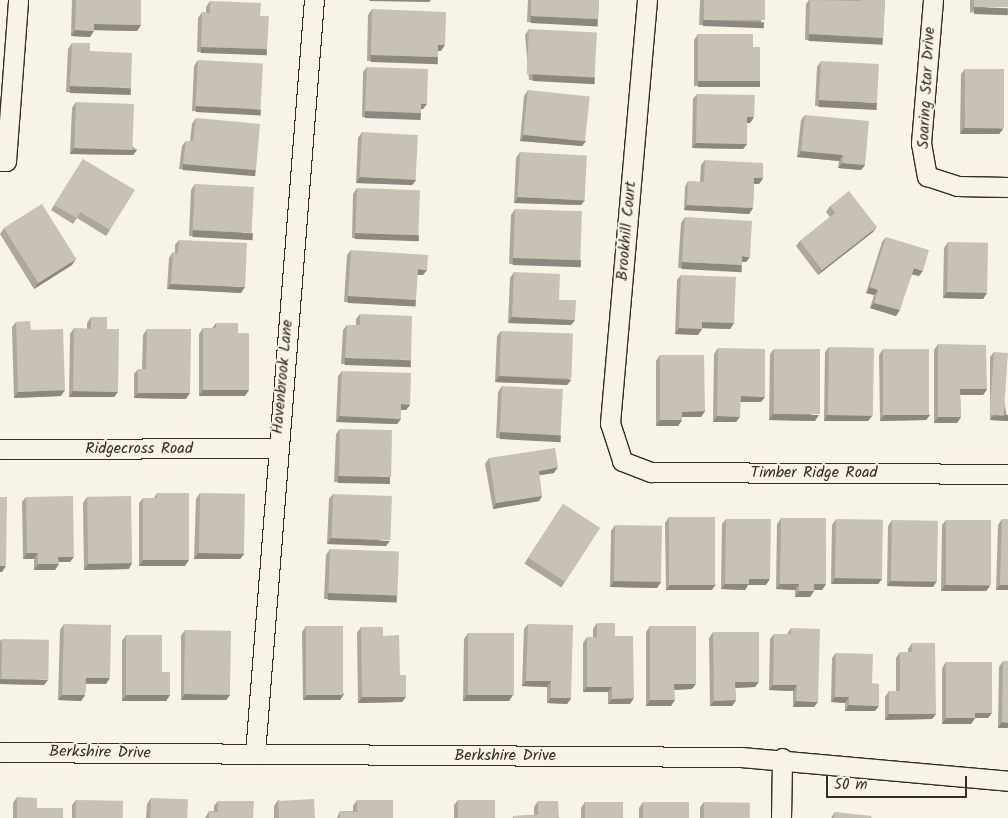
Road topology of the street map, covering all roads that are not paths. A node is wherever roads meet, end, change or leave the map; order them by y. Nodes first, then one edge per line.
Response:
1 (18, 0) edge
2 (314, 0) edge
3 (647, 0) edge
4 (933, 0) edge
5 (3, 161) edge
6 (1008, 187) edge
7 (278, 448) junction
8 (0, 449) edge
9 (622, 460) joint
10 (1008, 474) edge
11 (0, 752) edge
12 (255, 754) junction
13 (782, 758) junction
14 (1008, 781) edge
15 (782, 818) edge

1 - 5 street
2 - 7 street, Havenbrook Lane
3 - 9 street, Brookhill Court
4 - 6 street, Soaring Star Drive
7 - 8 street, Ridgecross Road
7 - 12 street, Havenbrook Lane
9 - 10 street, Timber Ridge Road
11 - 12 street, Berkshire Drive
12 - 13 street, Berkshire Drive
13 - 14 street, Berkshire Drive
13 - 15 street

